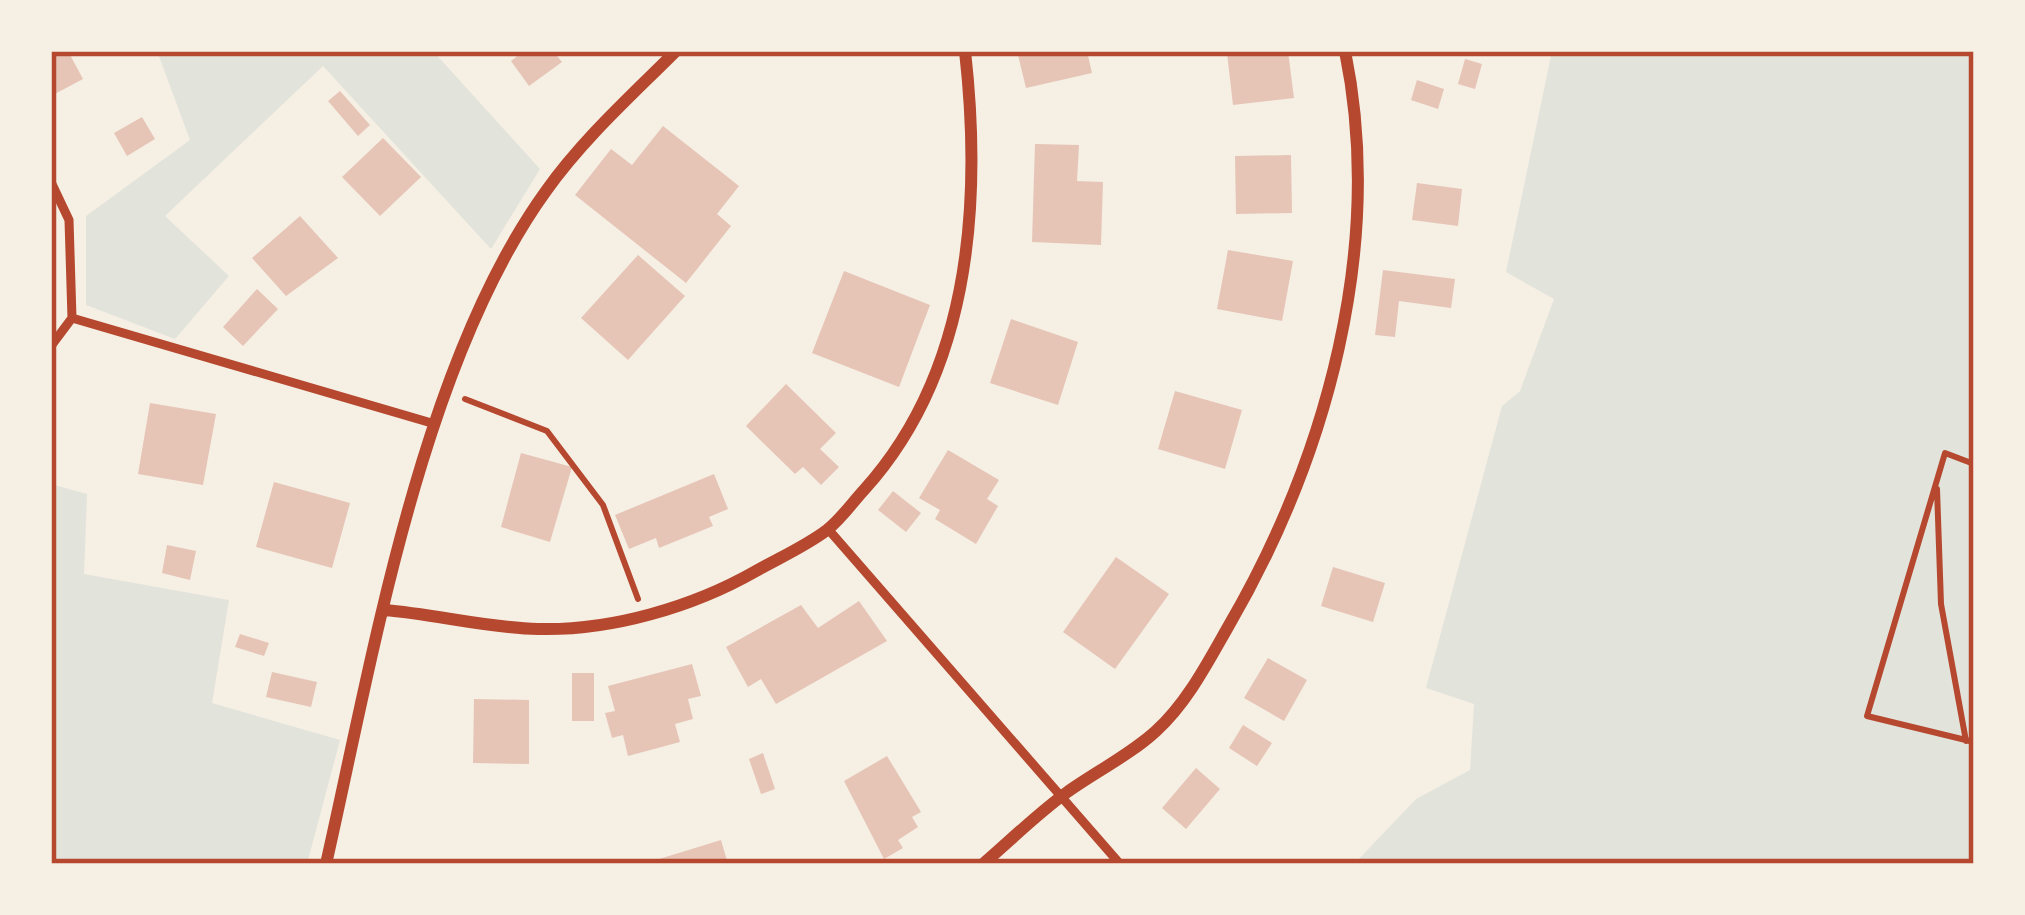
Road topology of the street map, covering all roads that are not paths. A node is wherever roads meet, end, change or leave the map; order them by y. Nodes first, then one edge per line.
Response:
1 (676, 51) edge
2 (965, 51) edge
3 (1345, 51) edge
4 (51, 182) edge
5 (72, 318) junction
6 (51, 346) edge
7 (436, 424) junction
8 (828, 529) junction
9 (384, 610) junction
10 (1062, 796) junction
11 (326, 864) edge
12 (983, 864) edge
13 (1120, 864) edge

1 - 7 street
2 - 8 street
3 - 10 street
4 - 5 lane
5 - 6 lane
5 - 7 lane
7 - 9 street
8 - 9 street
8 - 10 lane
9 - 11 street
10 - 12 street
10 - 13 lane

